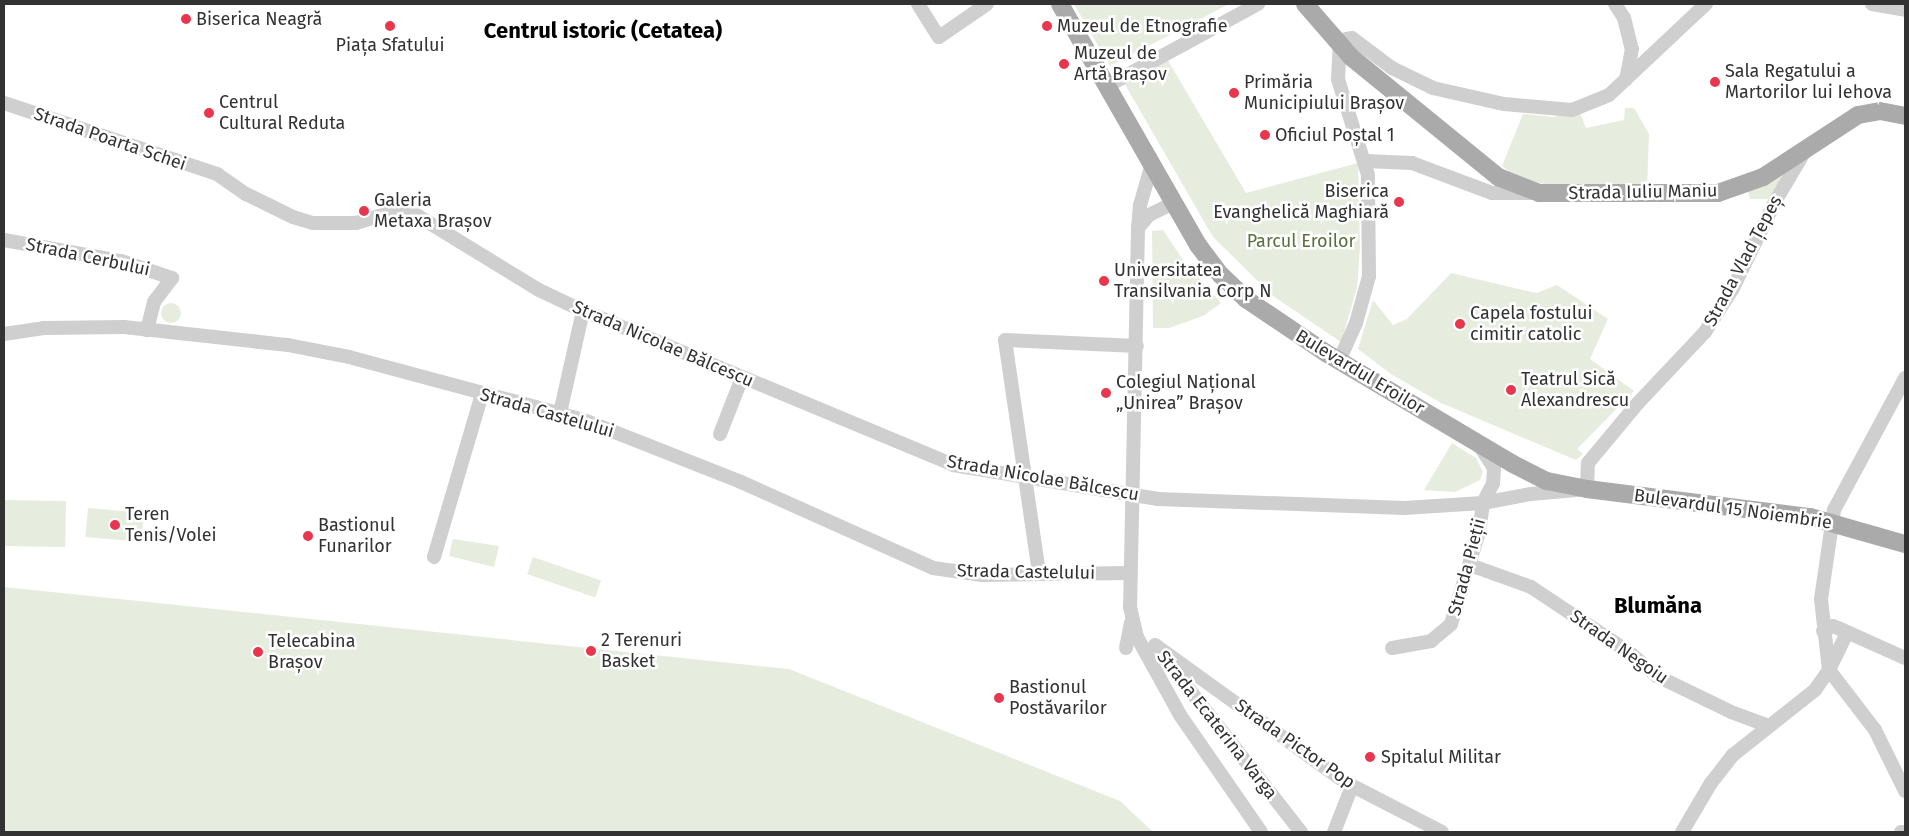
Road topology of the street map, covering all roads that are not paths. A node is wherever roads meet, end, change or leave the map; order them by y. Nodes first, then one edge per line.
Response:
1 (918, 4) edge
2 (987, 4) edge
3 (1060, 4) edge
4 (1258, 4) edge
5 (1304, 4) edge
6 (1615, 4) edge
7 (1706, 4) edge
8 (1872, 4) edge
9 (1905, 10) edge
10 (1340, 45) junction
11 (1626, 79) junction
12 (1107, 86) junction
13 (4, 103) edge
14 (1905, 106) edge
15 (1880, 111) junction
16 (1905, 116) edge
17 (1808, 146) junction
18 (1365, 160) junction
19 (1151, 167) junction
20 (1539, 193) junction
21 (1172, 204) junction
22 (405, 208) joint
23 (1138, 228) junction
24 (4, 240) edge
25 (583, 311) junction
26 (146, 330) junction
27 (4, 334) edge
28 (1137, 346) junction
29 (1339, 361) junction
30 (742, 378) junction
31 (1905, 378) edge
32 (482, 394) junction
33 (560, 413) junction
34 (720, 434) dead end
35 (1469, 438) junction
36 (1027, 479) junction
37 (1587, 489) junction
38 (1133, 495) junction
39 (1483, 503) junction
40 (1832, 521) junction
41 (1905, 544) edge
42 (434, 557) dead end
43 (1470, 565) junction
44 (1130, 572) junction
45 (1039, 573) junction
46 (1820, 599) junction
47 (1132, 619) junction
48 (1823, 631) junction
49 (1847, 633) junction
50 (1155, 645) junction
51 (1126, 648) dead end
52 (1392, 648) dead end
53 (1905, 658) edge
54 (1829, 670) junction
55 (1769, 726) junction
56 (1352, 786) junction
57 (1905, 790) edge
58 (1688, 830) edge
59 (1261, 832) edge
60 (1301, 832) edge
61 (1334, 832) edge
62 (1442, 832) edge
63 (1901, 832) edge
64 (1905, 832) edge

1 - 2 street
3 - 12 main road, Bulevardul Eroilor
4 - 12 street
5 - 10 main road, Strada Iuliu Maniu
6 - 11 street
7 - 11 street
8 - 9 street
10 - 11 street
10 - 18 street
10 - 20 main road, Strada Iuliu Maniu
12 - 19 main road, Bulevardul Eroilor
13 - 22 street, Strada Poarta Schei
14 - 15 street
15 - 16 main road, Strada Iuliu Maniu
15 - 17 main road, Strada Iuliu Maniu
17 - 20 main road, Strada Iuliu Maniu
17 - 37 street, Strada Vlad Țepeș
18 - 20 street, Strada Iuliu Maniu
18 - 29 street
19 - 21 main road, Bulevardul Eroilor
19 - 23 street
21 - 23 street
21 - 29 main road, Bulevardul Eroilor
22 - 25 street, Strada Nicolae Bălcescu
23 - 28 street
24 - 26 street, Strada Cerbului
25 - 30 street, Strada Nicolae Bălcescu
25 - 33 street
26 - 27 street, Strada Castelului
26 - 32 street, Strada Castelului
28 - 36 street
28 - 38 street
29 - 35 main road, Bulevardul Eroilor
30 - 34 street
30 - 36 street, Strada Nicolae Bălcescu
31 - 40 street
32 - 33 street, Strada Castelului
32 - 42 street
33 - 45 street, Strada Castelului
35 - 37 main road, Bulevardul Eroilor
35 - 39 street, Strada Pieții
36 - 38 street, Strada Nicolae Bălcescu
36 - 45 street
37 - 39 street, Strada Nicolae Bălcescu
37 - 40 main road, Bulevardul 15 Noiembrie
38 - 39 street, Strada Nicolae Bălcescu
38 - 44 street
39 - 43 street, Strada Pieții
40 - 41 main road, Bulevardul 15 Noiembrie
40 - 46 street
43 - 52 street, Strada Pieții
43 - 55 street, Strada Negoiu
44 - 45 street, Strada Castelului
44 - 47 street
46 - 48 street
46 - 49 street
47 - 50 street, Strada Ecaterina Varga
47 - 51 street
47 - 59 street
48 - 49 street
48 - 54 street
49 - 53 street
49 - 54 street
50 - 56 street, Strada Pictor Pop
50 - 60 street, Strada Ecaterina Varga
54 - 55 street
54 - 57 street
55 - 58 street
56 - 61 street
56 - 62 street, Strada Pictor Pop
63 - 64 street

